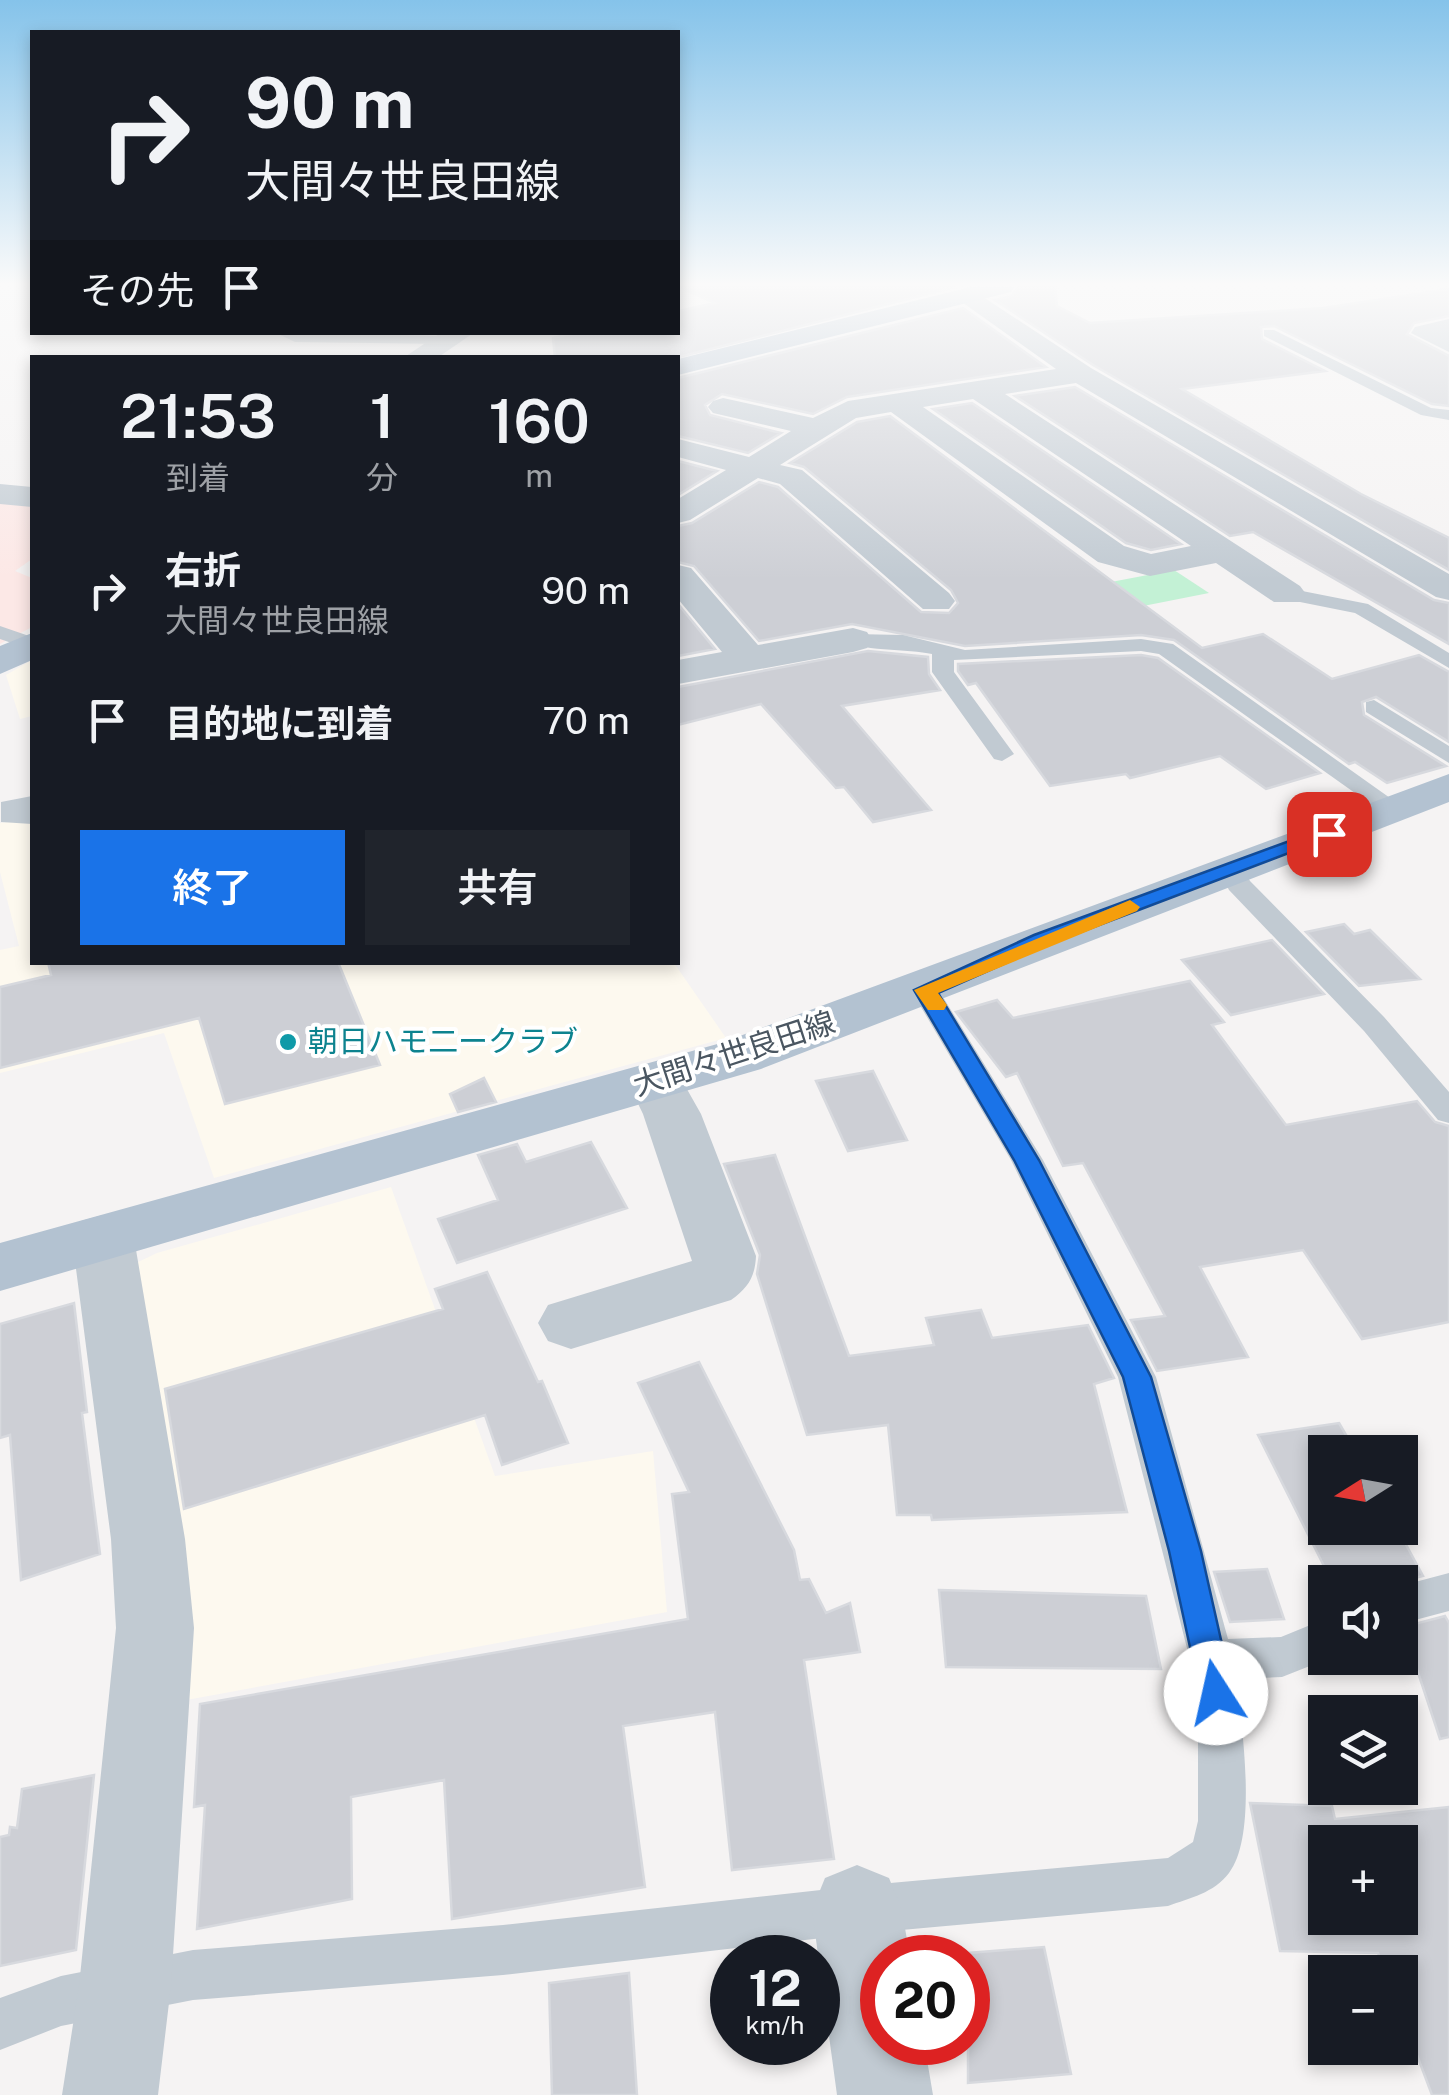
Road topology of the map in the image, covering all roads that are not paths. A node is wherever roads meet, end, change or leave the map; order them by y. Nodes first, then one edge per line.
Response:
1 (1012, 385) edge
2 (1099, 385) edge
3 (1372, 385) edge
4 (978, 390) junction
5 (896, 402) junction
6 (723, 406) dead end
7 (1449, 415) edge
8 (813, 427) junction
9 (680, 448) edge
10 (753, 466) junction
11 (0, 494) edge
12 (30, 497) edge
13 (680, 512) edge
14 (1223, 551) junction
15 (1449, 551) edge
16 (1400, 562) junction
17 (680, 578) edge
18 (1449, 589) edge
19 (1288, 594) joint
20 (936, 601) dead end
21 (0, 632) edge
22 (853, 640) joint
23 (30, 643) edge
24 (30, 645) edge
25 (943, 653) junction
26 (748, 658) junction
27 (0, 662) edge
28 (1449, 662) edge
29 (680, 672) edge
30 (1374, 707) dead end
31 (1002, 754) dead end
32 (1449, 756) edge
33 (1449, 786) edge
34 (1394, 810) junction
35 (1230, 869) junction
36 (925, 990) junction
37 (655, 1081) junction
38 (1449, 1112) edge
39 (103, 1238) junction
40 (0, 1267) edge
41 (571, 1323) dead end
42 (1449, 1592) edge
43 (1418, 1601) edge
44 (1308, 1647) edge
45 (1212, 1660) junction
46 (857, 1910) junction
47 (125, 1986) junction
48 (0, 2024) edge
49 (110, 2095) edge
50 (886, 2095) edge

1 - 4 street
2 - 16 street
3 - 7 lane
4 - 5 street
4 - 14 street
5 - 8 street
5 - 14 street
6 - 8 street
8 - 10 street
9 - 10 street
10 - 13 street
10 - 20 street
11 - 12 street
14 - 19 street
15 - 16 street
16 - 18 street
17 - 26 street
19 - 28 lane
21 - 23 lane
22 - 25 lane
22 - 26 street
24 - 27 main road
25 - 31 lane
25 - 34 lane
26 - 29 street
30 - 32 lane
33 - 34 main road, 大間々世良田線
34 - 35 main road, 大間々世良田線
35 - 36 main road, 大間々世良田線
35 - 38 lane
36 - 37 main road, 大間々世良田線
36 - 45 lane
37 - 39 main road, 大間々世良田線
37 - 41 street
39 - 40 main road, 大間々世良田線
39 - 47 street
42 - 43 lane
44 - 45 lane
45 - 46 lane
46 - 47 lane
46 - 50 street
47 - 48 lane
47 - 49 street

